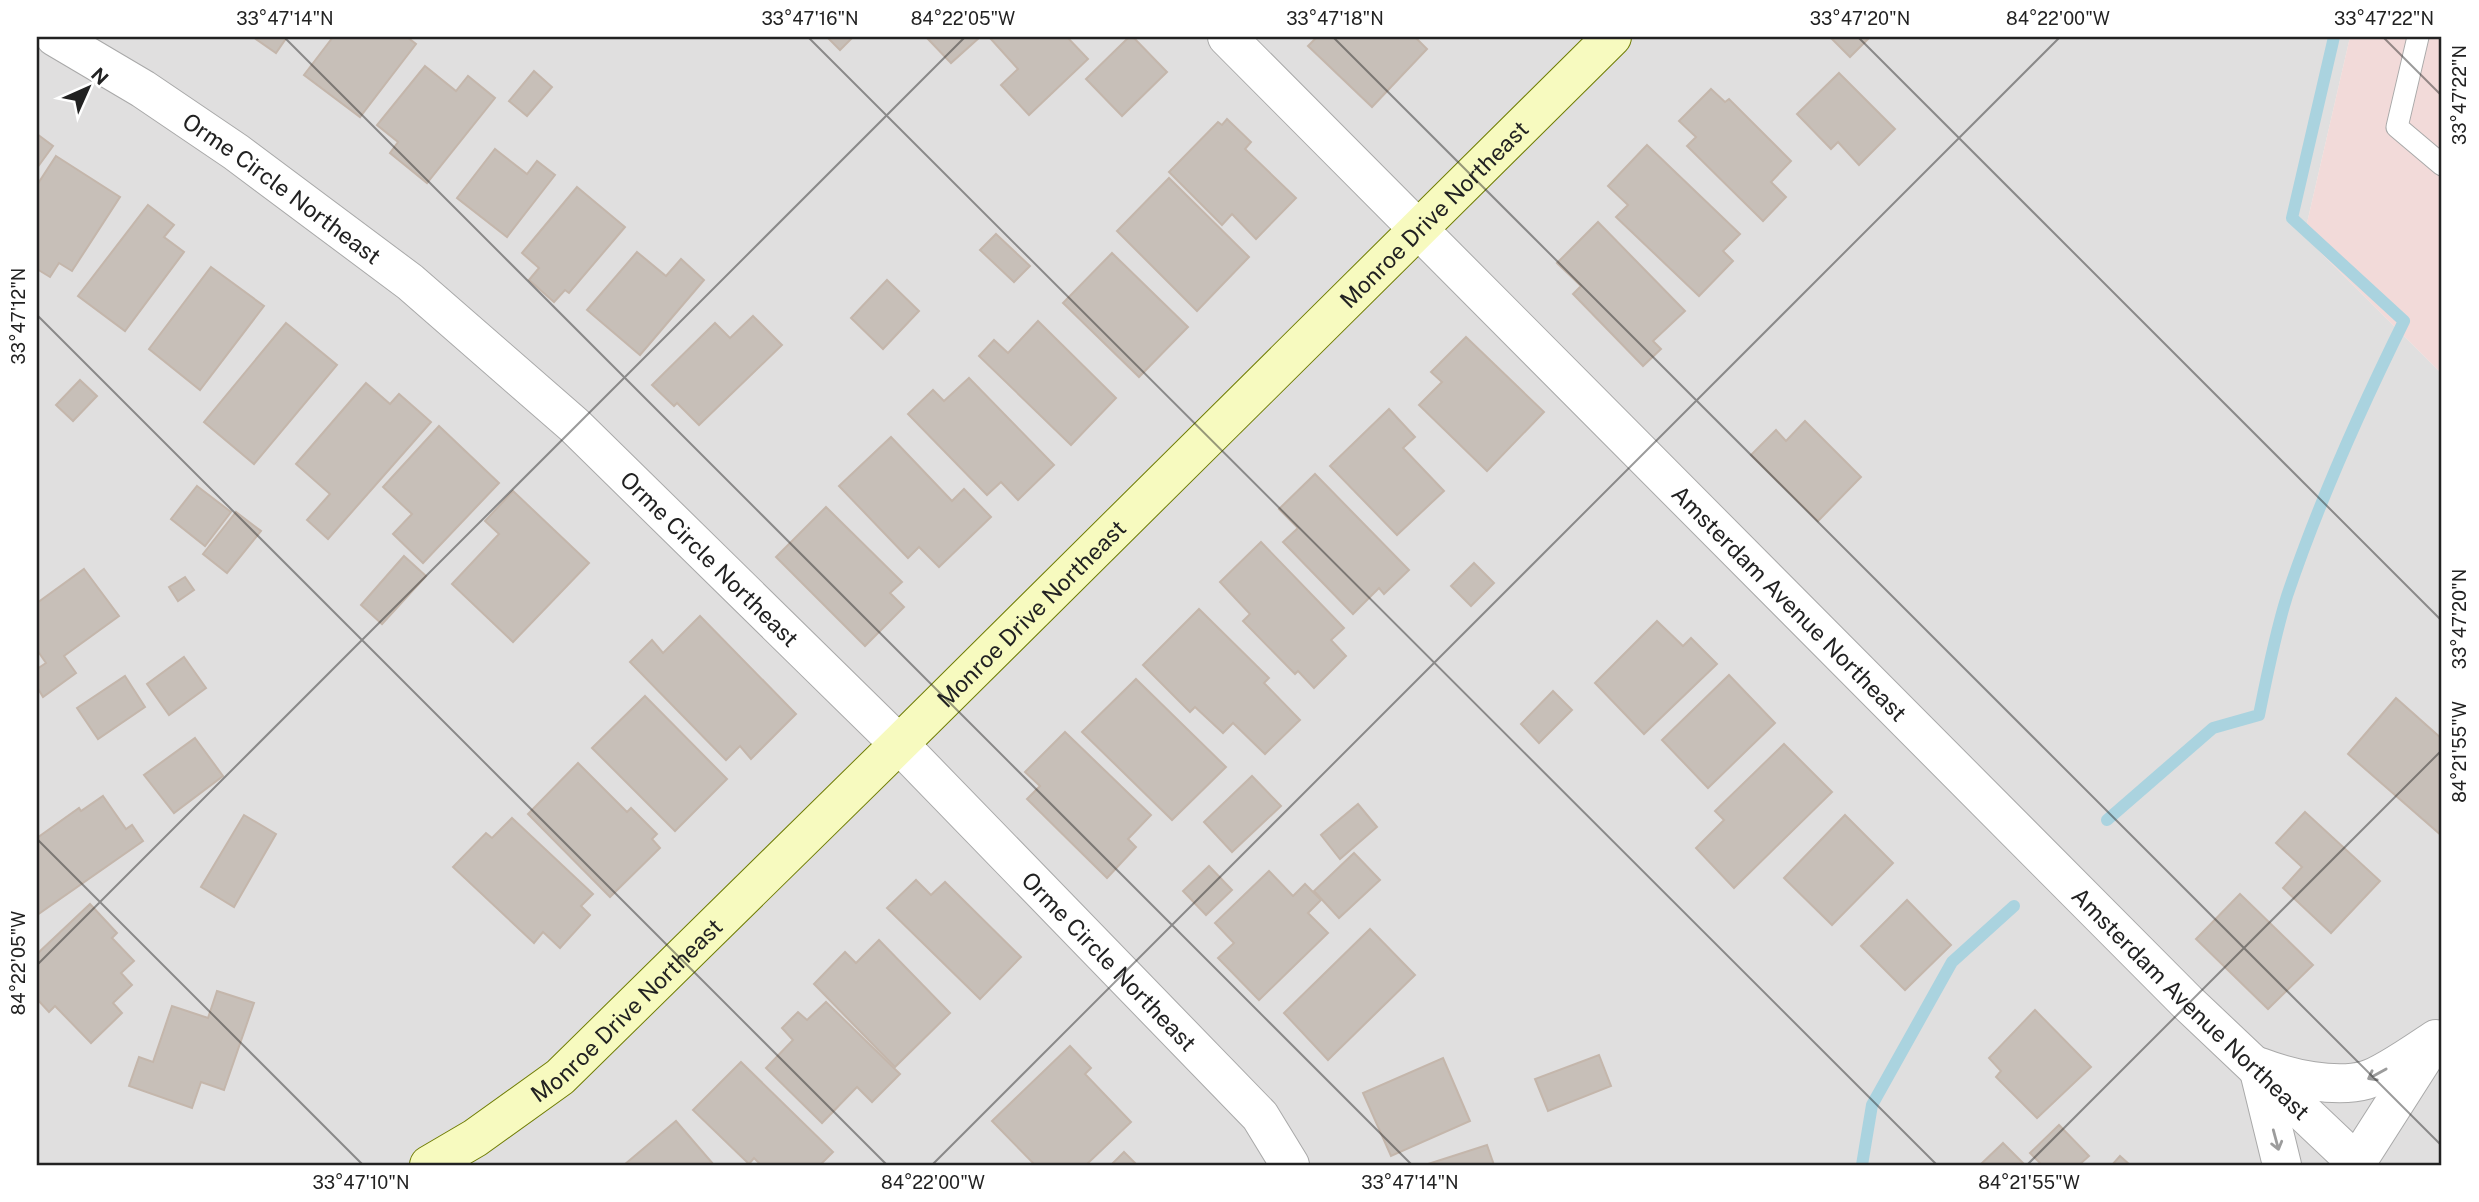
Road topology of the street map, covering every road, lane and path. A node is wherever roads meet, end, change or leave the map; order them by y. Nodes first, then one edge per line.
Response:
1 (55, 37) edge
2 (1227, 37) edge
3 (1612, 37) edge
4 (2418, 37) edge
5 (2442, 165) edge
6 (1417, 229) junction
7 (898, 744) junction
8 (2439, 1034) edge
9 (2258, 1067) junction
10 (2356, 1164) edge
11 (429, 1165) edge
12 (1290, 1165) edge
13 (2282, 1165) edge

1 - 7 street, Orme Circle Northeast
2 - 6 street, Amsterdam Avenue Northeast
3 - 6 main road, Monroe Drive Northeast
4 - 5 lane
6 - 7 main road, Monroe Drive Northeast
6 - 9 street, Amsterdam Avenue Northeast
7 - 11 main road, Monroe Drive Northeast
7 - 12 street, Orme Circle Northeast
8 -> 9 street
8 - 10 street
9 - 10 street, Amsterdam Avenue Northeast
9 -> 13 street

